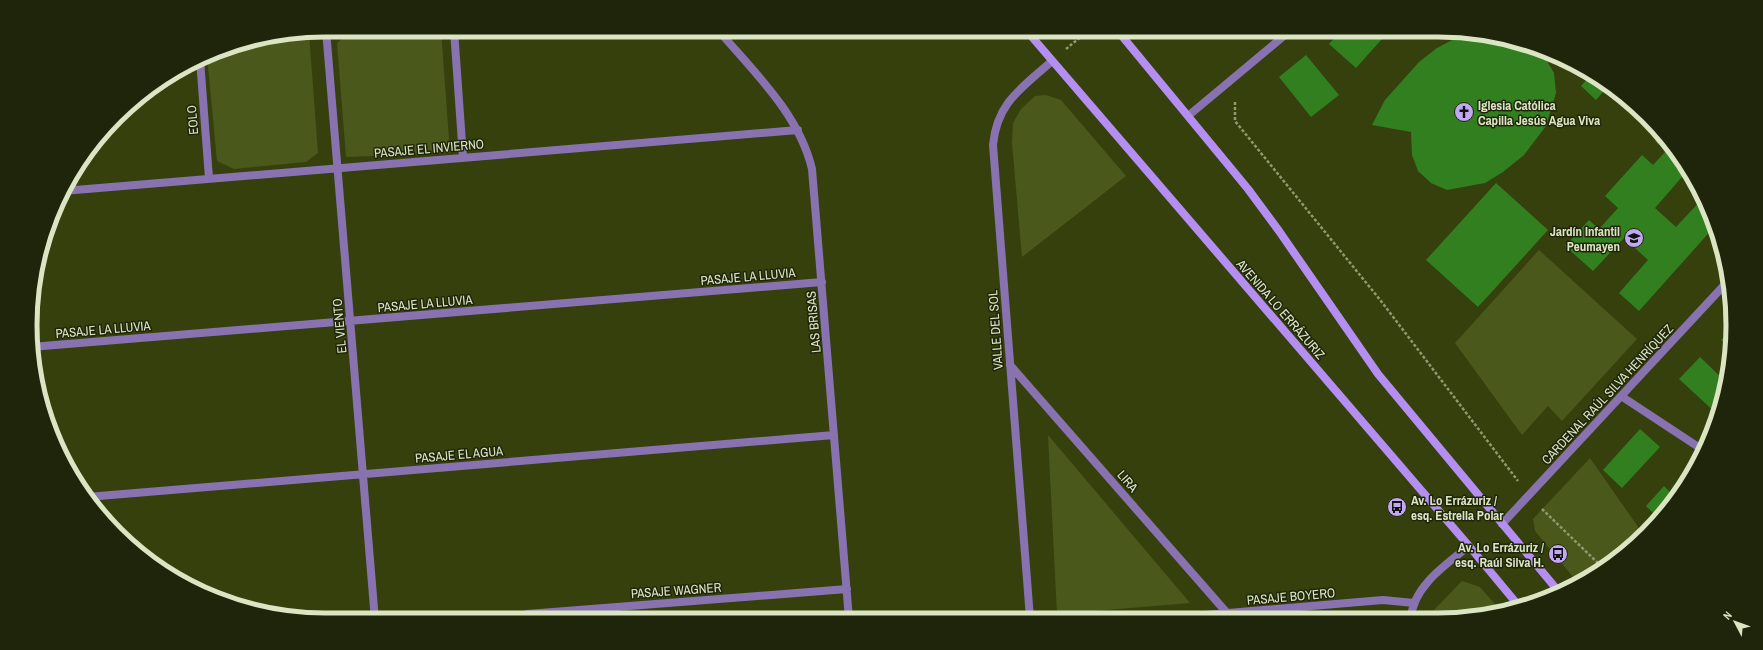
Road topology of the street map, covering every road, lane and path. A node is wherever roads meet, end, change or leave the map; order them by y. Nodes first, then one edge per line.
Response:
1 (327, 37) edge
2 (454, 37) edge
3 (724, 37) edge
4 (1032, 37) edge
5 (1080, 37) edge
6 (1123, 37) edge
7 (1282, 37) edge
8 (1052, 61) junction
9 (200, 66) edge
10 (1236, 75) junction
11 (1188, 116) junction
12 (798, 130) junction
13 (463, 157) junction
14 (338, 168) junction
15 (209, 178) junction
16 (72, 189) edge
17 (822, 282) junction
18 (1724, 286) edge
19 (350, 321) junction
20 (38, 346) edge
21 (1010, 365) junction
22 (1621, 396) junction
23 (834, 435) junction
24 (1698, 447) edge
25 (363, 474) junction
26 (1529, 495) junction
27 (95, 497) edge
28 (1502, 524) junction
29 (1469, 546) junction
30 (1599, 564) edge
31 (1555, 588) edge
32 (847, 590) junction
33 (1516, 602) edge
34 (1414, 603) junction
35 (374, 613) edge
36 (540, 613) edge
37 (849, 613) edge
38 (1030, 613) edge
39 (1227, 613) joint
40 (1412, 613) edge

1 - 14 street, EL VIENTO
2 - 13 street
3 - 12 street, LAS BRISAS
4 - 8 main road, AVENIDA LO ERRÁZURIZ
5 - 8 path
6 - 11 main road
7 - 10 street
8 - 21 street, VALLE DEL SOL
8 - 29 main road, AVENIDA LO ERRÁZURIZ
9 - 15 street, EOLO
10 - 11 street
10 - 26 path
11 - 28 main road
12 - 13 street, PASAJE EL INVIERNO
12 - 17 street, LAS BRISAS
13 - 14 street, PASAJE EL INVIERNO
14 - 15 street, PASAJE EL INVIERNO
14 - 19 street, EL VIENTO
15 - 16 street, PASAJE EL INVIERNO
17 - 19 street, PASAJE LA LLUVIA
17 - 23 street, LAS BRISAS
18 - 22 street, CARDENAL RAÚL SILVA HENRÍQUEZ
19 - 20 street, PASAJE LA LLUVIA
19 - 25 street, EL VIENTO
21 - 38 street, VALLE DEL SOL
21 - 39 street, LIRA
22 - 24 street
22 - 26 street, CARDENAL RAÚL SILVA HENRÍQUEZ
23 - 25 street, PASAJE EL AGUA
23 - 32 street, LAS BRISAS
25 - 27 street, PASAJE EL AGUA
25 - 35 street, EL VIENTO
26 - 28 street, CARDENAL RAÚL SILVA HENRÍQUEZ
26 - 30 path
28 - 31 main road
29 - 33 main road, AVENIDA LO ERRÁZURIZ
29 - 34 street
32 - 36 street, PASAJE WAGNER
32 - 37 street, LAS BRISAS
34 - 39 street, PASAJE BOYERO
34 - 40 street

